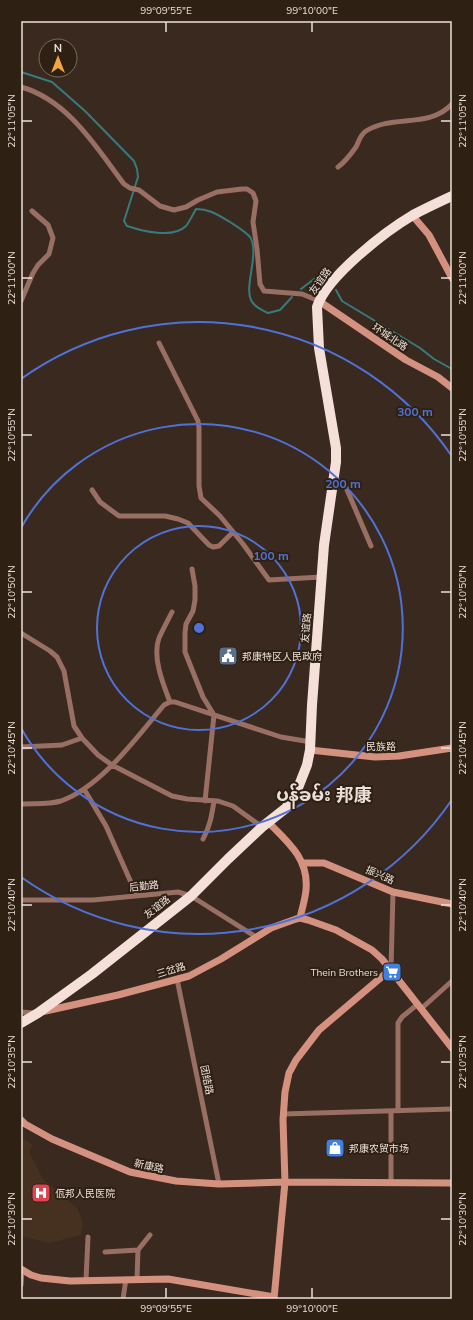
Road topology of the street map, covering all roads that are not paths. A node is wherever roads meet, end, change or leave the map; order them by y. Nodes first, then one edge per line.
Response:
1 (21, 87) edge
2 (452, 104) edge
3 (338, 167) dead end
4 (452, 196) edge
5 (32, 211) dead end
6 (412, 215) junction
7 (452, 278) edge
8 (319, 301) junction
9 (21, 302) edge
10 (159, 344) dead end
11 (452, 388) edge
12 (333, 480) junction
13 (92, 490) dead end
14 (233, 532) junction
15 (371, 546) dead end
16 (192, 569) dead end
17 (321, 577) junction
18 (172, 612) dead end
19 (21, 633) edge
20 (170, 702) junction
21 (214, 714) junction
22 (82, 738) junction
23 (311, 746) junction
24 (21, 747) edge
25 (452, 748) edge
26 (112, 765) junction
27 (84, 790) junction
28 (205, 801) junction
29 (214, 801) junction
30 (21, 804) edge
31 (265, 825) junction
32 (202, 839) dead end
33 (303, 863) junction
34 (392, 892) junction
35 (138, 896) junction
36 (191, 896) junction
37 (21, 900) edge
38 (452, 904) edge
39 (300, 918) junction
40 (256, 937) junction
41 (390, 969) junction
42 (177, 979) junction
43 (452, 981) edge
44 (420, 1006) junction
45 (21, 1012) edge
46 (38, 1013) junction
47 (21, 1023) edge
48 (452, 1048) edge
49 (452, 1109) edge
50 (391, 1111) junction
51 (398, 1111) junction
52 (283, 1114) junction
53 (21, 1120) edge
54 (284, 1182) junction
55 (392, 1182) junction
56 (219, 1184) junction
57 (452, 1184) edge
58 (150, 1235) dead end
59 (88, 1237) dead end
60 (138, 1250) junction
61 (105, 1252) dead end
62 (21, 1270) edge
63 (126, 1279) junction
64 (138, 1279) junction
65 (86, 1280) junction
66 (21, 1285) edge
67 (274, 1298) edge
68 (123, 1299) edge

1 - 8 street
2 - 3 street
4 - 6 highway, 友谊路
5 - 9 street
6 - 7 main road
6 - 8 highway, 友谊路
8 - 11 main road, 环城北路
8 - 12 highway, 友谊路
10 - 14 street
12 - 15 street
12 - 17 highway, 友谊路
13 - 14 street
14 - 17 street
16 - 21 street
17 - 23 highway, 友谊路
18 - 20 street
19 - 22 street
20 - 21 street
20 - 26 street
21 - 23 street
21 - 28 street
22 - 24 street
22 - 26 street
23 - 25 main road, 民族路
23 - 31 highway, 友谊路
26 - 27 street
26 - 28 street
27 - 30 street
27 - 35 street
28 - 29 street
29 - 31 street
29 - 32 street
31 - 33 main road
31 - 36 highway, 友谊路
33 - 34 main road, 振兴路
33 - 39 main road
34 - 38 main road, 振兴路
34 - 41 street
35 - 36 street, 后勤路
35 - 37 street, 后勤路
36 - 40 street, 后勤路
36 - 46 highway, 友谊路
39 - 40 main road, 三岔路
39 - 41 main road
40 - 42 main road, 三岔路
41 - 44 main road
41 - 52 main road
42 - 46 main road, 三岔路
42 - 56 street, 团结路
43 - 44 street
44 - 48 main road
44 - 51 street
45 - 46 street
46 - 47 highway, 友谊路
49 - 51 street
50 - 51 street
50 - 52 street
50 - 55 street
52 - 54 main road
53 - 56 main road, 新康路
54 - 55 main road, 新康路
54 - 56 main road, 新康路
54 - 67 main road
55 - 57 main road, 新康路
58 - 60 street
59 - 65 street
60 - 61 street
60 - 64 street
62 - 65 main road
62 - 66 street
63 - 64 main road
63 - 65 main road
63 - 68 street
64 - 67 main road

